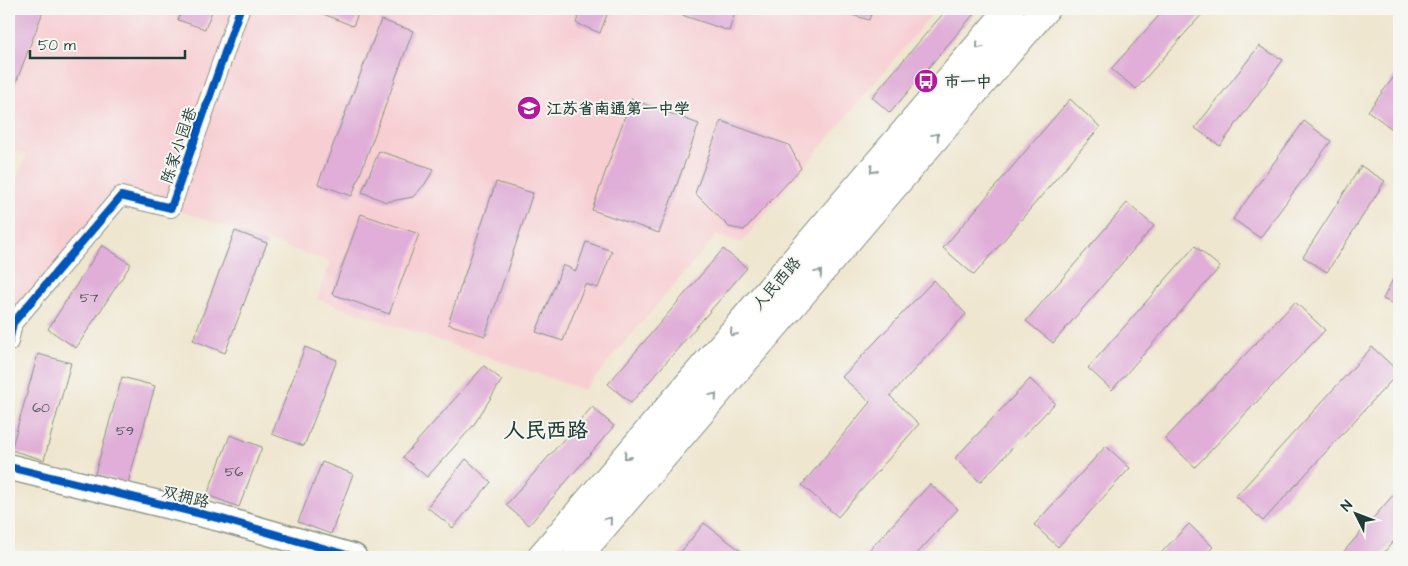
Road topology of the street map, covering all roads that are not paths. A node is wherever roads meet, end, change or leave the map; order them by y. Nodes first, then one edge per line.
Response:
1 (240, 9) edge
2 (1010, 9) edge
3 (1045, 9) edge
4 (9, 342) edge
5 (9, 467) edge
6 (354, 557) edge
7 (541, 557) edge
8 (577, 557) edge

1 - 4 street, 陈家小园巷
2 -> 7 main road, 人民西路
8 -> 3 main road, 人民西路
5 - 6 street, 双拥路

